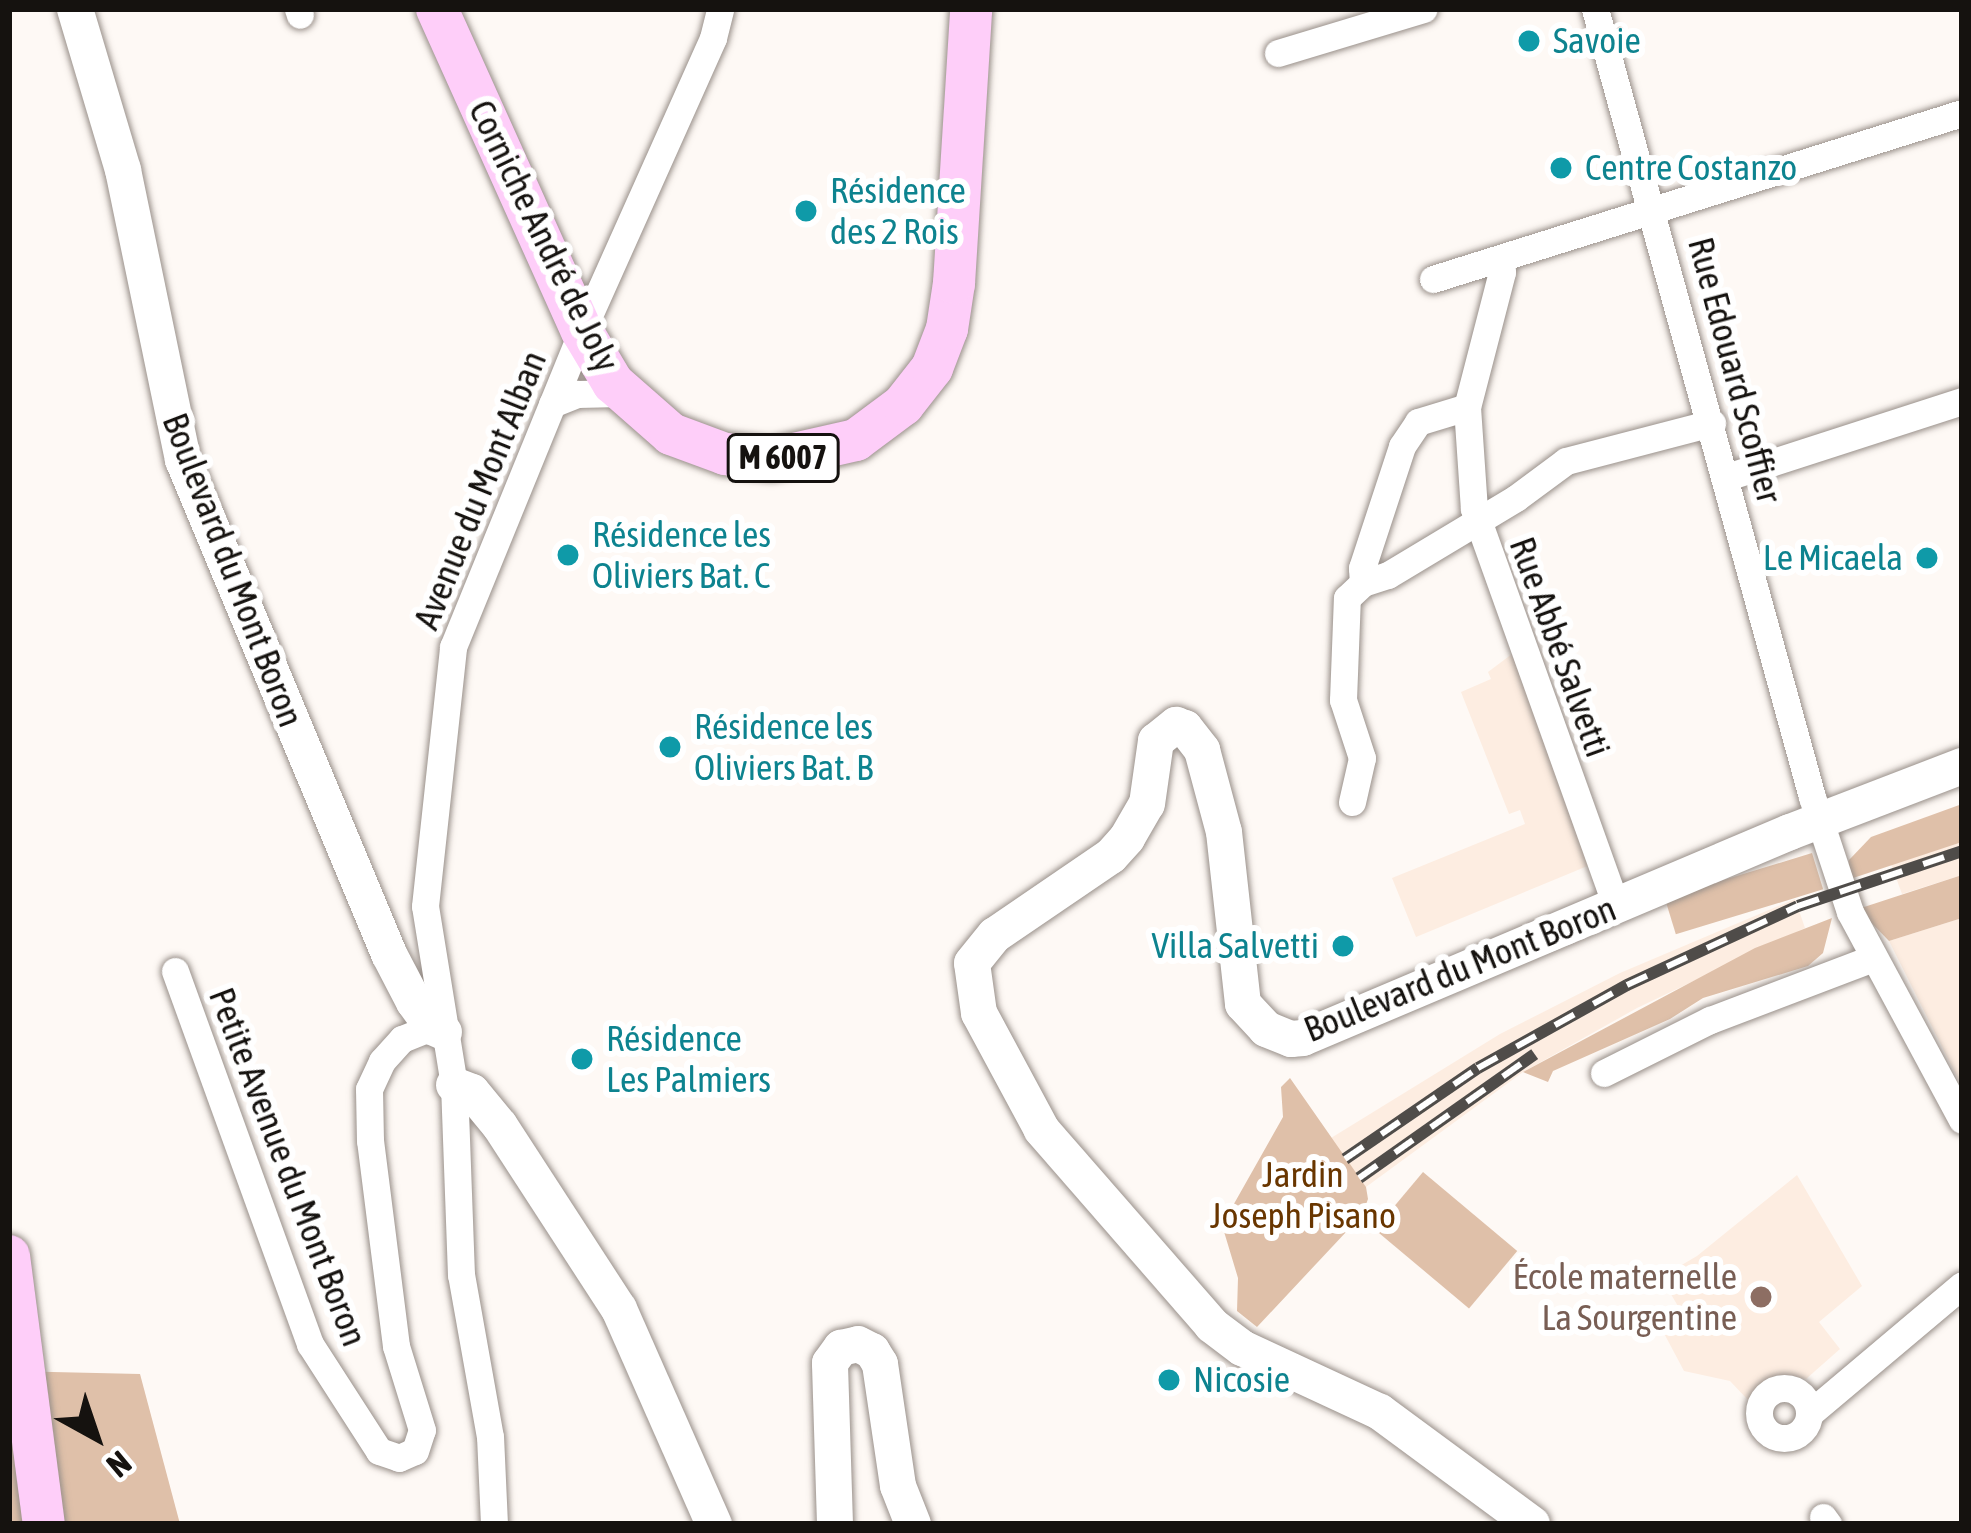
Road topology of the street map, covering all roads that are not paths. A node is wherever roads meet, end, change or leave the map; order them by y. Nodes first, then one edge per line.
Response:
1 (75, 9) edge
2 (437, 9) edge
3 (720, 9) edge
4 (971, 9) edge
5 (1424, 9) edge
6 (1595, 9) edge
7 (1278, 53) dead end
8 (1962, 113) edge
9 (1653, 209) junction
10 (1501, 258) junction
11 (1433, 279) dead end
12 (582, 331) junction
13 (621, 393) junction
14 (1962, 401) edge
15 (552, 404) junction
16 (1467, 406) junction
17 (1712, 423) junction
18 (1727, 477) junction
19 (1477, 520) junction
20 (1363, 583) junction
21 (1962, 766) edge
22 (1352, 802) dead end
23 (1820, 820) junction
24 (1616, 905) junction
25 (1874, 958) junction
26 (175, 971) dead end
27 (438, 1029) junction
28 (1604, 1073) dead end
29 (454, 1085) junction
30 (1962, 1120) edge
31 (9, 1256) edge
32 (1962, 1286) edge
33 (1809, 1414) dead end
34 (44, 1524) edge
35 (494, 1524) edge
36 (714, 1524) edge
37 (835, 1524) edge
38 (914, 1524) edge
39 (1532, 1524) edge

1 - 27 street, Boulevard du Mont Boron
2 - 12 main road, Corniche André de Joly / M 6007
3 - 12 street, Avenue du Mont Alban
4 - 13 main road, Corniche André de Joly / M 6007
5 - 7 street
6 - 9 street, Rue Edouard Scoffier
8 - 9 street
9 - 10 street
9 - 17 street, Rue Edouard Scoffier
10 - 11 street
10 - 16 street
12 - 13 main road, Corniche André de Joly / M 6007
12 - 15 street, Avenue du Mont Alban
13 - 15 street
14 - 18 street
15 - 27 street, Avenue du Mont Alban
16 - 19 street
16 - 20 street
17 - 18 street, Rue Edouard Scoffier
17 - 19 street, Rue Abbé Salvetti
18 - 23 street, Rue Edouard Scoffier
19 - 20 street
19 - 24 street, Rue Abbé Salvetti
20 - 22 street
21 - 23 street, Boulevard du Mont Boron
23 - 24 street, Boulevard du Mont Boron
23 - 25 street, Rue Edouard Scoffier
24 - 39 street, Boulevard du Mont Boron
25 - 28 street
25 - 30 street, Rue Edouard Scoffier
26 - 27 street, Petite Avenue du Mont Boron
27 - 29 street, Avenue du Mont Alban
29 - 35 street, Avenue du Mont Alban
29 - 36 street
31 - 34 main road
32 - 33 street
37 - 38 street

